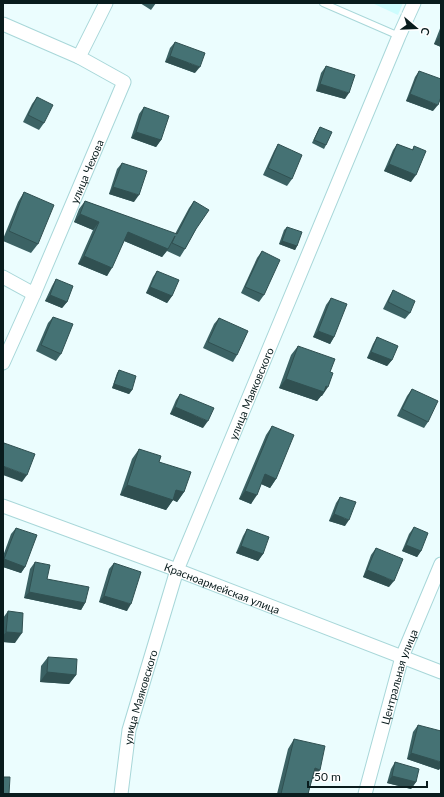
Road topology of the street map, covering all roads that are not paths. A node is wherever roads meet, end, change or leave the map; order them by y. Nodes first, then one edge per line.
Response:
1 (106, 3) edge
2 (323, 3) edge
3 (414, 3) edge
4 (3, 24) edge
5 (399, 36) junction
6 (79, 57) junction
7 (3, 277) edge
8 (34, 294) junction
9 (3, 363) edge
10 (3, 506) edge
11 (441, 564) edge
12 (177, 570) junction
13 (402, 657) junction
14 (441, 672) edge
15 (121, 794) edge
16 (365, 794) edge

1 - 6 street
2 - 5 lane
3 - 5 street, улица Маяковского
4 - 6 street
5 - 12 street, улица Маяковского
6 - 8 street, улица Чехова
7 - 8 street
8 - 9 street, улица Чехова
10 - 12 street, Красноармейская улица
11 - 13 street, Центральная улица
12 - 13 street, Красноармейская улица
12 - 15 street, улица Маяковского
13 - 14 street, Красноармейская улица
13 - 16 street, Центральная улица

